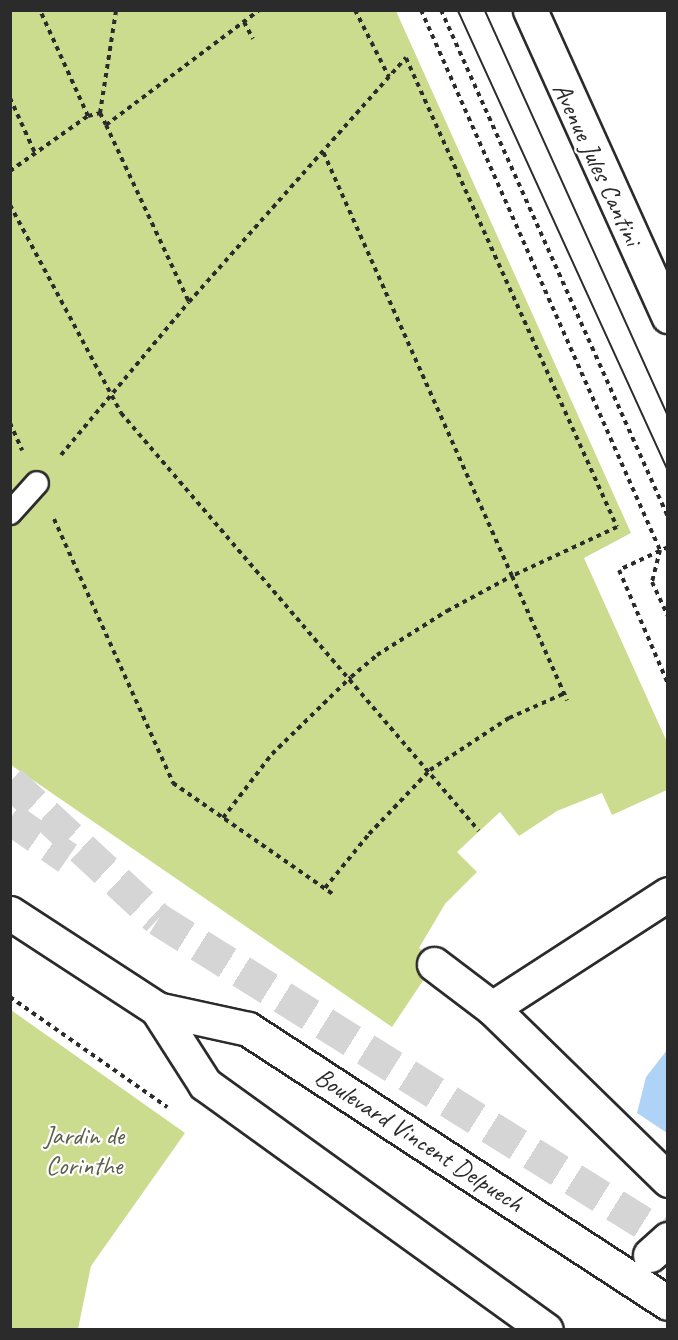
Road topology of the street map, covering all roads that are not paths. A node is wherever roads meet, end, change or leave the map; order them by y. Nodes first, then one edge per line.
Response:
1 (530, 10) edge
2 (668, 316) edge
3 (37, 483) road end
4 (10, 513) edge
5 (668, 894) edge
6 (10, 913) edge
7 (434, 964) dead end
8 (492, 1008) junction
9 (157, 1009) junction
10 (668, 1180) edge
11 (668, 1303) edge
12 (546, 1329) edge

1 - 2 main road, Avenue Jules Cantini
3 - 4 lane
5 - 8 main road
6 - 9 main road, Boulevard Vincent Delpuech
7 - 8 main road
8 - 10 main road
9 - 11 main road, Boulevard Vincent Delpuech
9 - 12 main road, Boulevard Vincent Delpuech

